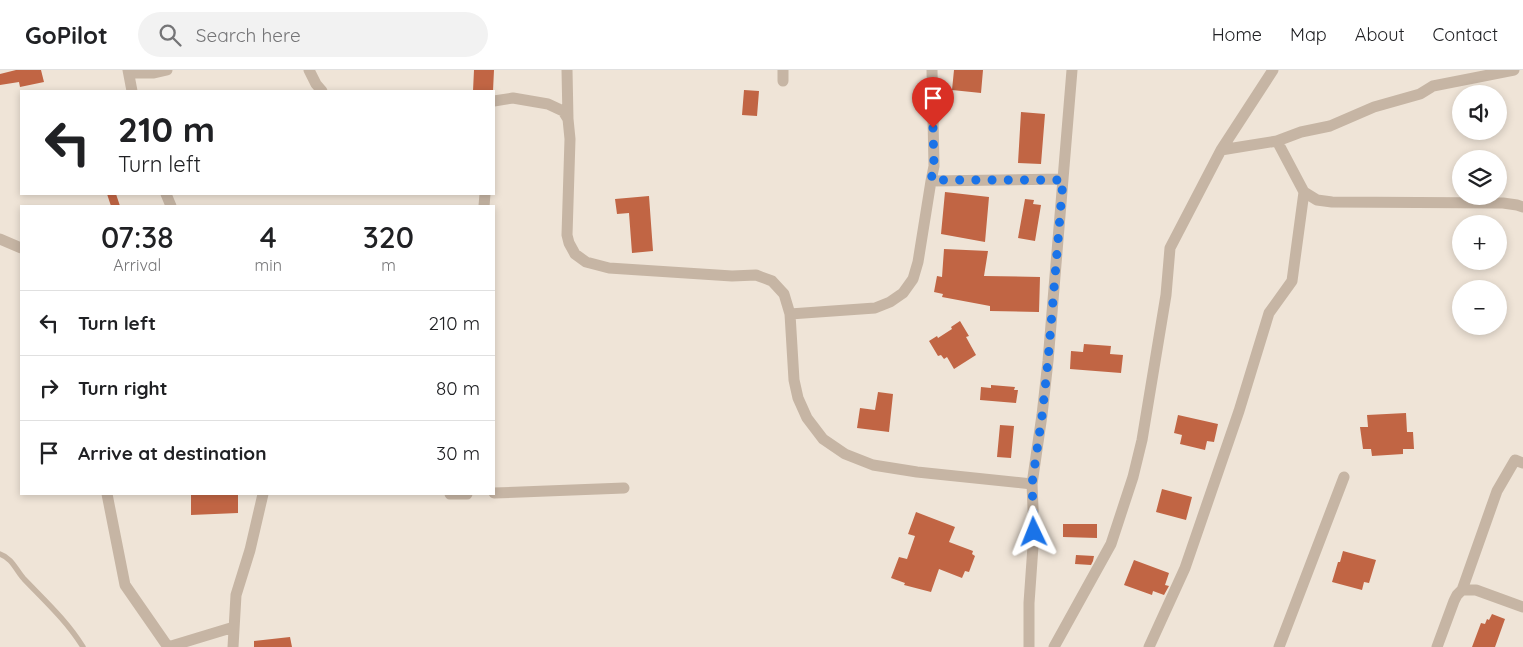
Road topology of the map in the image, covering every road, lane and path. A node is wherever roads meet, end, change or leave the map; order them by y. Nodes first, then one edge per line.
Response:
1 (168, 70) edge
2 (309, 70) edge
3 (567, 70) edge
4 (932, 70) edge
5 (1072, 70) edge
6 (1273, 70) edge
7 (1514, 70) edge
8 (128, 71) edge
9 (132, 90) edge
10 (321, 90) edge
11 (495, 101) edge
12 (568, 119) junction
13 (1277, 141) junction
14 (1221, 150) junction
15 (931, 180) junction
16 (1063, 180) junction
17 (1304, 192) junction
18 (1523, 207) edge
19 (0, 239) edge
20 (20, 248) edge
21 (790, 314) junction
22 (1523, 462) edge
23 (1344, 477) dead end
24 (1032, 484) junction
25 (624, 488) dead end
26 (495, 493) edge
27 (107, 495) edge
28 (263, 495) edge
29 (0, 554) edge
30 (1462, 590) junction
31 (1523, 607) edge
32 (234, 627) junction
33 (83, 647) edge
34 (168, 647) edge
35 (233, 647) edge
36 (1029, 647) edge
37 (1054, 647) edge
38 (1149, 647) edge
39 (1279, 647) edge
40 (1437, 647) edge

1 - 8 street
2 - 10 street
3 - 12 street
4 - 15 street
5 - 16 street
6 - 14 street
7 - 13 street
8 - 9 street
11 - 12 street
12 - 21 street
13 - 14 street
13 - 17 street
14 - 37 street
15 - 16 street
15 - 21 street
16 - 24 street
17 - 18 street
17 - 38 street
19 - 20 street
21 - 24 street
22 - 30 street
23 - 39 street
24 - 36 street
25 - 26 street
27 - 34 street
28 - 32 street
29 - 33 lane
30 - 31 street
30 - 40 street
32 - 34 street
32 - 35 street

